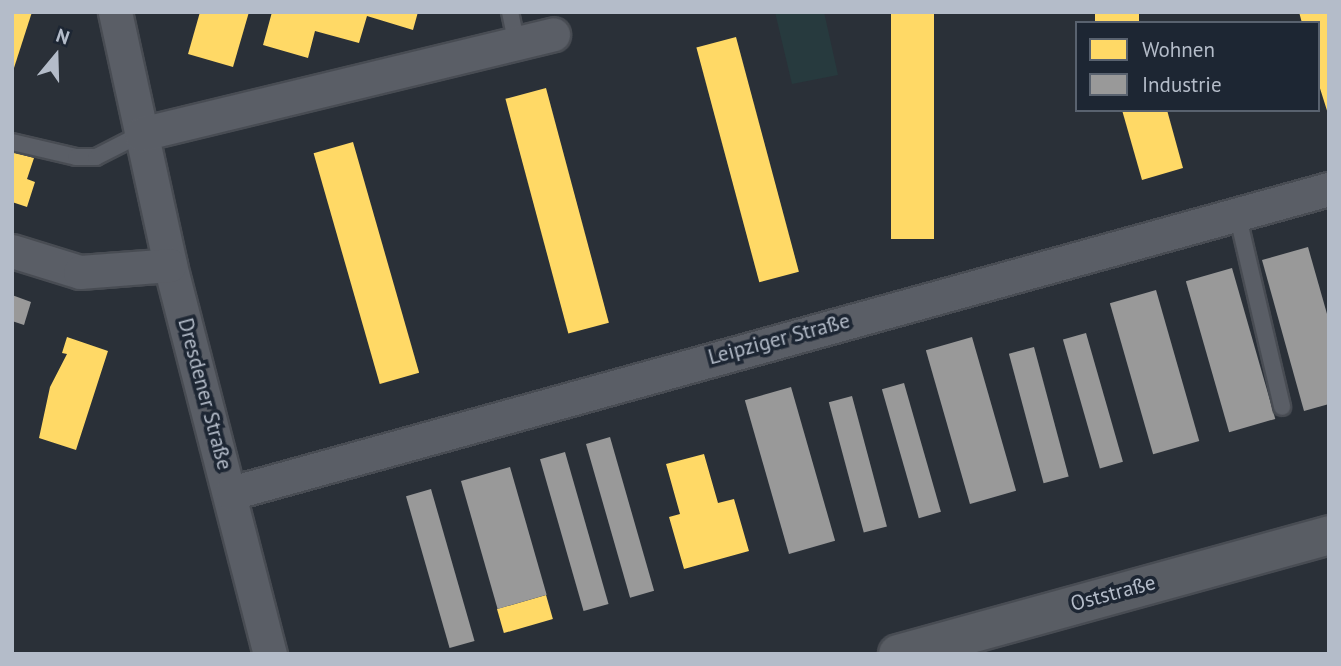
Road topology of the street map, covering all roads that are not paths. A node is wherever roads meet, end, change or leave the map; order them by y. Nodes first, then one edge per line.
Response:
1 (115, 12) edge
2 (513, 26) edge
3 (553, 34) dead end
4 (141, 134) junction
5 (12, 142) edge
6 (1329, 189) edge
7 (1237, 213) junction
8 (12, 251) edge
9 (170, 265) junction
10 (1282, 407) dead end
11 (231, 493) junction
12 (1329, 535) edge
13 (270, 654) edge
14 (898, 654) edge

1 - 4 street, Dresdener Straße
2 - 3 street
2 - 4 street
4 - 5 lane
4 - 9 street, Dresdener Straße
6 - 7 street, Leipziger Straße
7 - 10 lane
7 - 11 street, Leipziger Straße
8 - 9 street
9 - 11 street, Dresdener Straße
11 - 13 street, Dresdener Straße
12 - 14 main road, Oststraße

